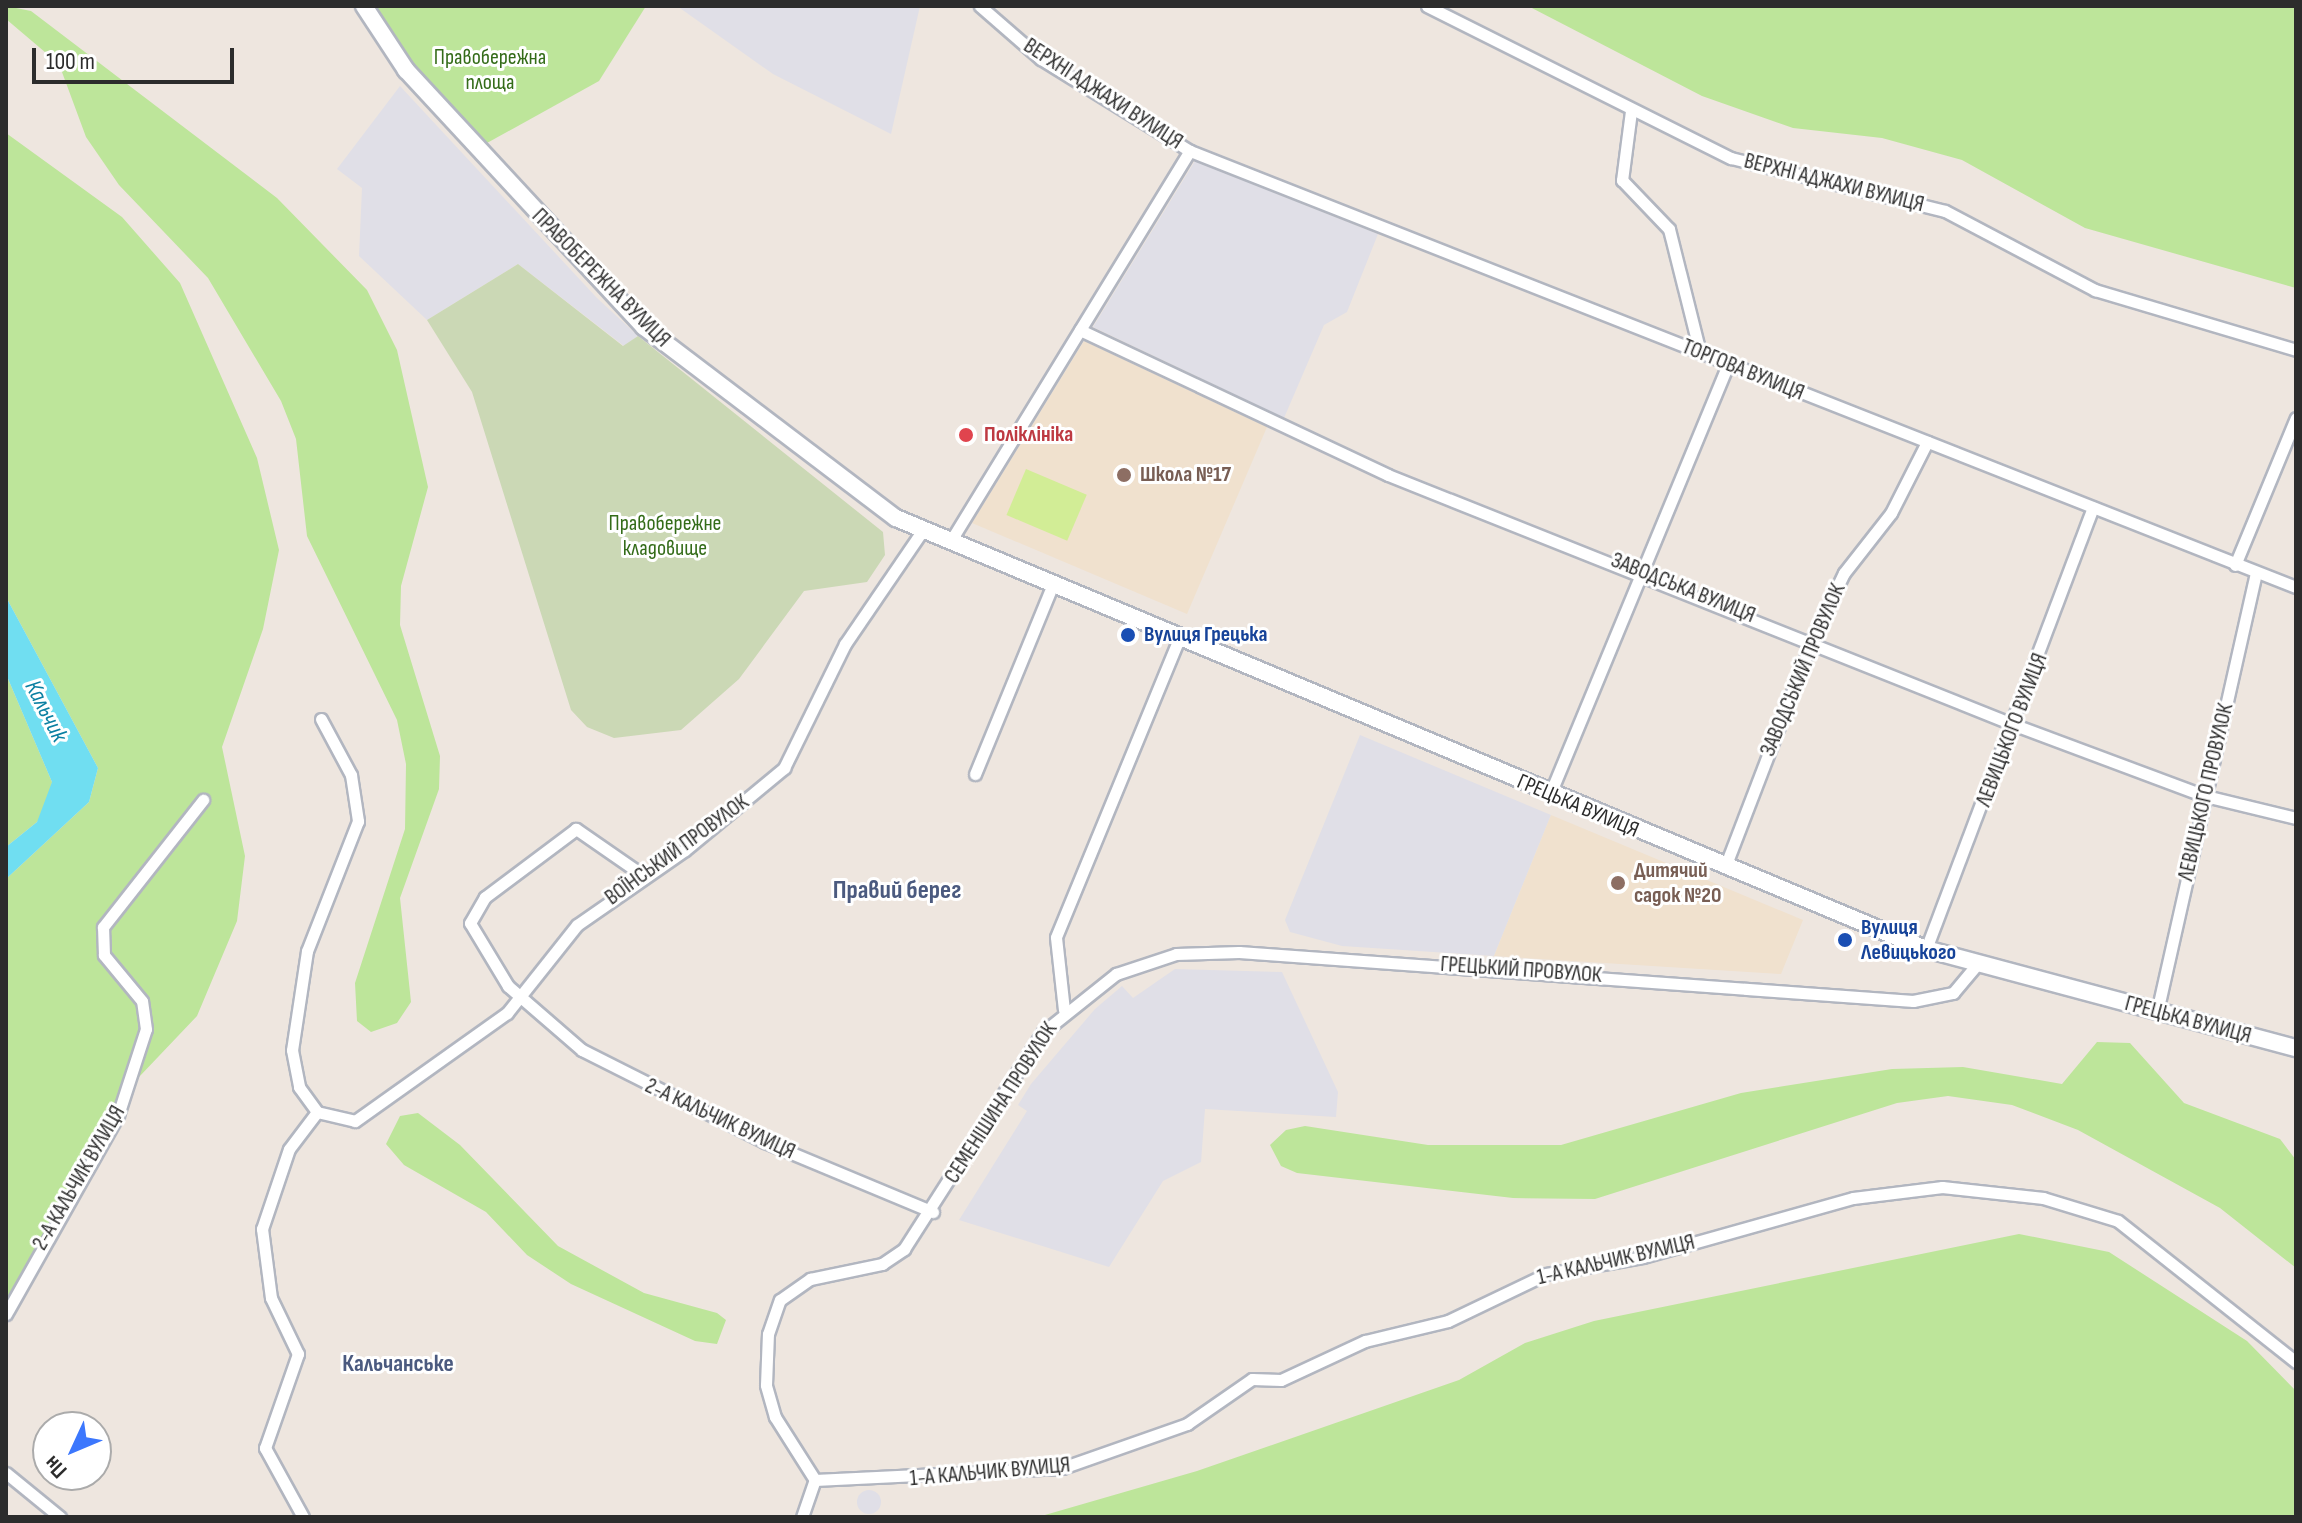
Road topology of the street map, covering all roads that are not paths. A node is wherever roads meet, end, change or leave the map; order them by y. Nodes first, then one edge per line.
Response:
1 (364, 6) edge
2 (980, 6) edge
3 (1427, 6) edge
4 (1631, 111) junction
5 (1190, 151) junction
6 (1080, 330) junction
7 (2296, 350) edge
8 (1700, 352) junction
9 (1728, 364) junction
10 (2296, 418) edge
11 (1927, 442) junction
12 (2093, 508) junction
13 (922, 531) junction
14 (950, 542) junction
15 (2235, 565) junction
16 (1647, 573) junction
17 (2256, 573) junction
18 (1052, 586) junction
19 (2296, 587) edge
20 (1179, 638) junction
21 (1812, 640) junction
22 (321, 719) dead end
23 (2015, 725) junction
24 (975, 774) dead end
25 (1550, 794) junction
26 (2205, 796) junction
27 (203, 800) dead end
28 (2296, 818) edge
29 (1725, 867) junction
30 (644, 876) junction
31 (1926, 949) junction
32 (1977, 964) junction
33 (521, 999) junction
34 (1064, 1010) junction
35 (2157, 1012) junction
36 (2296, 1048) edge
37 (317, 1112) junction
38 (933, 1212) junction
39 (6, 1314) edge
40 (2296, 1362) edge
41 (6, 1473) edge
42 (815, 1480) junction
43 (301, 1516) edge
44 (60, 1517) edge
45 (802, 1517) edge

1 - 13 street, ПРАВОБЕРЕЖНА ВУЛИЦЯ
2 - 5 street, ВЕРХНІ АДЖАХИ ВУЛИЦЯ
3 - 4 street, ВЕРХНІ АДЖАХИ ВУЛИЦЯ
4 - 7 street, ВЕРХНІ АДЖАХИ ВУЛИЦЯ
4 - 8 street
5 - 6 street
5 - 8 street, ТОРГОВА ВУЛИЦЯ
6 - 14 street
6 - 16 street, ЗАВОДСЬКА ВУЛИЦЯ
8 - 9 street, ТОРГОВА ВУЛИЦЯ
9 - 11 street, ТОРГОВА ВУЛИЦЯ
9 - 16 street
10 - 15 street
11 - 12 street, ТОРГОВА ВУЛИЦЯ
11 - 21 street, ЗАВОДСЬКИЙ ПРОВУЛОК
12 - 15 street, ТОРГОВА ВУЛИЦЯ
12 - 23 street, ЛЕВИЦЬКОГО ВУЛИЦЯ
13 - 14 street, ГРЕЦЬКА ВУЛИЦЯ
13 - 30 street, ВОЇНСЬКИЙ ПРОВУЛОК
14 - 18 street, ГРЕЦЬКА ВУЛИЦЯ
15 - 17 street, ТОРГОВА ВУЛИЦЯ
16 - 21 street, ЗАВОДСЬКА ВУЛИЦЯ
16 - 25 street
17 - 19 street, ТОРГОВА ВУЛИЦЯ
17 - 26 street, ЛЕВИЦЬКОГО ПРОВУЛОК
18 - 20 street, ГРЕЦЬКА ВУЛИЦЯ
18 - 24 street
20 - 25 street, ГРЕЦЬКА ВУЛИЦЯ
20 - 34 street, СЕМЕНІШИНА ПРОВУЛОК
21 - 23 street, ЗАВОДСЬКА ВУЛИЦЯ
21 - 29 street, ЗАВОДСЬКИЙ ПРОВУЛОК
22 - 37 street
23 - 26 street, ЗАВОДСЬКА ВУЛИЦЯ
23 - 31 street, ЛЕВИЦЬКОГО ВУЛИЦЯ
25 - 29 street, ГРЕЦЬКА ВУЛИЦЯ
26 - 28 street, ЗАВОДСЬКА ВУЛИЦЯ
26 - 35 street, ЛЕВИЦЬКОГО ПРОВУЛОК
27 - 39 street, 2-А КАЛЬЧИК ВУЛИЦЯ
29 - 31 street, ГРЕЦЬКА ВУЛИЦЯ
30 - 33 street, ВОЇНСЬКИЙ ПРОВУЛОК
30 - 33 street, 2-А КАЛЬЧИК ВУЛИЦЯ
31 - 32 street, ГРЕЦЬКА ВУЛИЦЯ
32 - 34 street, ГРЕЦЬКИЙ ПРОВУЛОК
32 - 35 street, ГРЕЦЬКА ВУЛИЦЯ
33 - 37 street
33 - 38 street, 2-А КАЛЬЧИК ВУЛИЦЯ
34 - 38 street, СЕМЕНІШИНА ПРОВУЛОК
35 - 36 street, ГРЕЦЬКА ВУЛИЦЯ
37 - 43 street
38 - 42 street, СЕМЕНІШИНА ПРОВУЛОК
40 - 42 street, 1-А КАЛЬЧИК ВУЛИЦЯ
41 - 44 street
42 - 45 street

